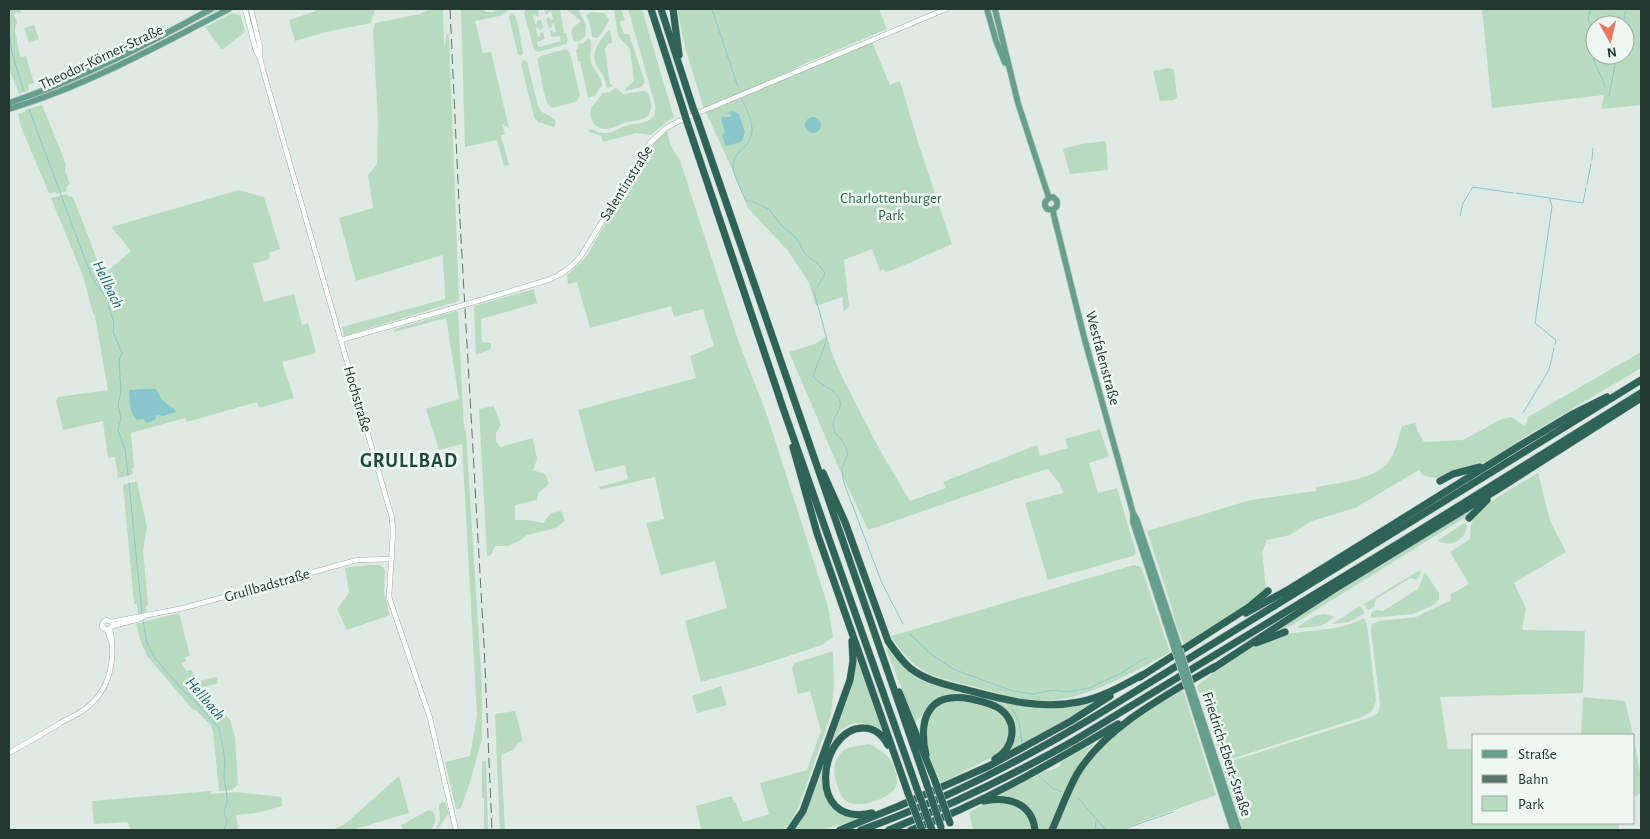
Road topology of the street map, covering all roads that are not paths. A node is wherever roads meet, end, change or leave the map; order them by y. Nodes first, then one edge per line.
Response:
1 (211, 9) edge
2 (229, 9) edge
3 (245, 9) edge
4 (251, 9) edge
5 (651, 9) edge
6 (661, 9) edge
7 (672, 9) edge
8 (946, 9) edge
9 (987, 9) edge
10 (994, 9) edge
11 (260, 57) junction
12 (1009, 72) junction
13 (686, 88) junction
14 (9, 103) edge
15 (9, 109) edge
16 (341, 340) junction
17 (1641, 380) edge
18 (1641, 392) edge
19 (1617, 394) junction
20 (1641, 398) edge
21 (784, 410) junction
22 (806, 438) junction
23 (1499, 458) junction
24 (1440, 481) dead end
25 (1500, 488) junction
26 (1469, 518) dead end
27 (392, 559) junction
28 (1268, 591) dead end
29 (1284, 632) dead end
30 (1201, 638) junction
31 (855, 648) junction
32 (1212, 669) junction
33 (1142, 675) junction
34 (891, 680) junction
35 (1189, 686) junction
36 (1164, 698) junction
37 (9, 753) edge
38 (926, 756) junction
39 (901, 774) junction
40 (963, 778) junction
41 (974, 804) junction
42 (899, 806) junction
43 (951, 827) edge
44 (942, 829) edge
45 (456, 830) edge
46 (790, 830) edge
47 (840, 830) edge
48 (861, 830) edge
49 (889, 830) edge
50 (911, 830) edge
51 (922, 830) edge
52 (932, 830) edge
53 (1035, 830) edge
54 (1052, 830) edge
55 (1233, 830) edge
56 (1239, 830) edge

1 - 14 main road, Theodor-Körner-Straße
2 - 15 main road, Theodor-Körner-Straße
3 - 11 street, Hochstraße
4 - 11 street, Hochstraße
5 - 21 highway, bridge
6 - 13 highway
7 - 13 highway
8 - 16 street, Salentinstraße, bridge
9 - 12 main road, Westfalenstraße
10 - 12 main road, Westfalenstraße
11 - 16 street, Hochstraße
12 - 35 main road, Westfalenstraße, bridge
13 - 22 highway, bridge
16 - 27 street, Hochstraße
17 - 19 highway
18 - 49 highway
19 - 23 highway
19 - 48 highway
20 - 25 highway
21 - 31 highway
21 - 52 highway, bridge
22 - 33 highway
22 - 34 highway
23 - 24 highway
23 - 30 highway
25 - 26 highway
25 - 32 highway
27 - 37 street, Grullbadstraße
27 - 45 street, Hochstraße
28 - 30 highway
29 - 32 highway
30 - 33 highway
31 - 39 highway
31 - 46 highway
32 - 36 highway
33 - 40 highway
34 - 38 highway
34 - 44 highway, bridge
35 - 55 main road, Friedrich-Ebert-Straße
35 - 56 main road, Friedrich-Ebert-Straße
36 - 41 highway
36 - 54 highway
38 - 40 highway
38 - 43 highway, bridge
39 - 42 highway
39 - 51 highway, bridge
40 - 42 highway
41 - 50 highway
41 - 53 highway
42 - 47 highway

